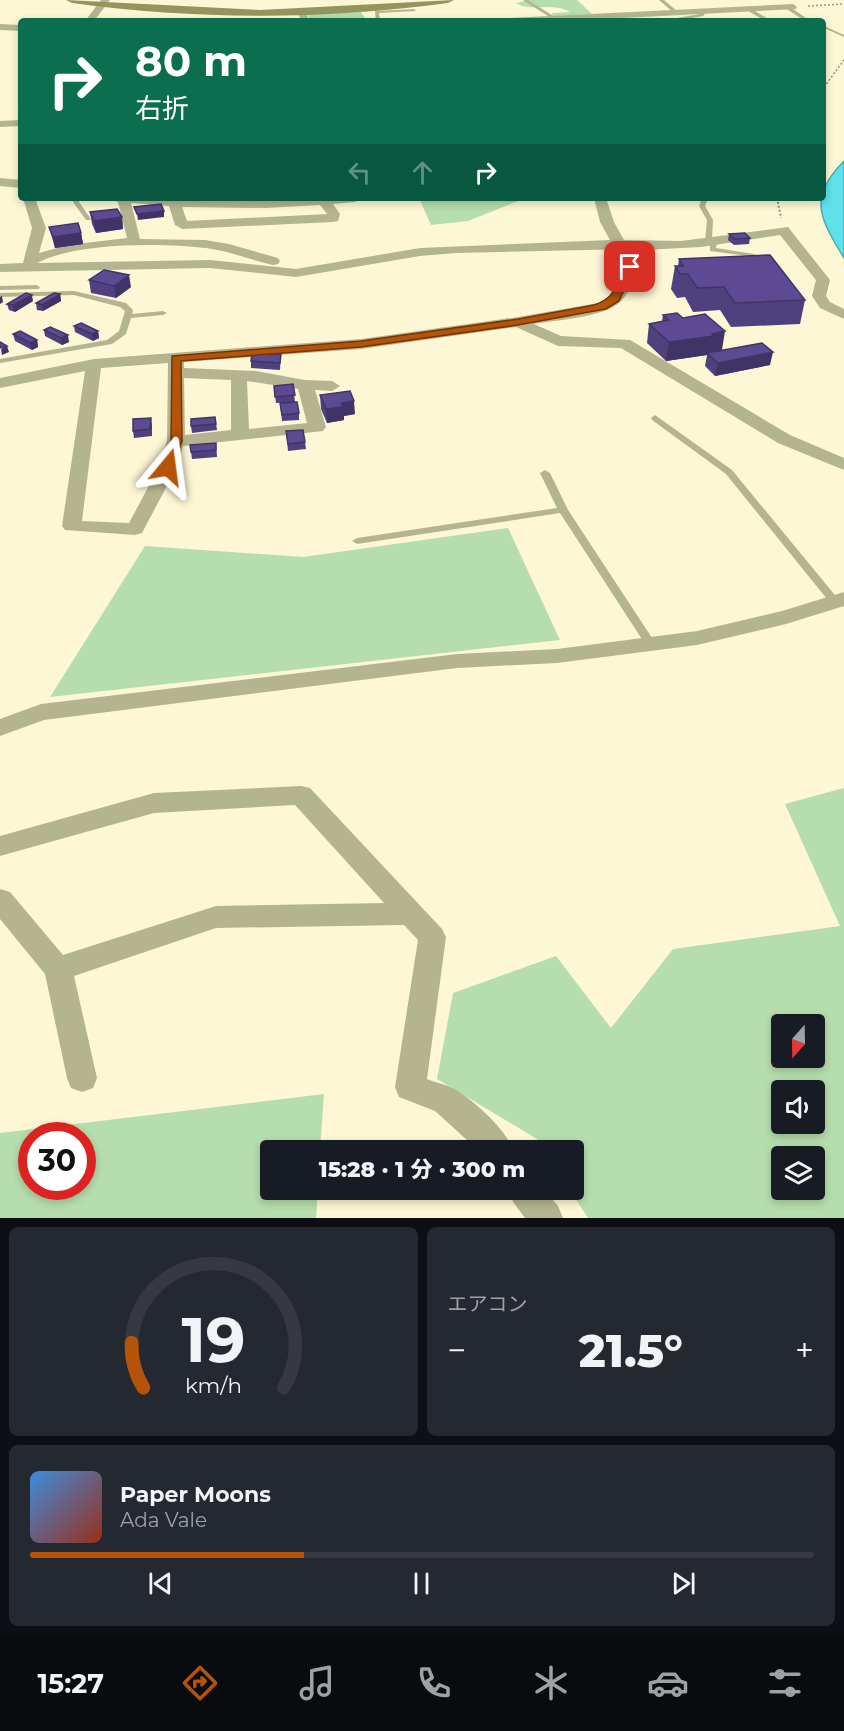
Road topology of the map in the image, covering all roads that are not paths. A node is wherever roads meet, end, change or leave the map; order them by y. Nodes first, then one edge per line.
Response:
1 (72, 0) edge
2 (448, 0) edge
3 (525, 0) edge
4 (661, 0) edge
5 (105, 2) edge
6 (790, 7) joint
7 (748, 9) junction
8 (414, 10) dead end
9 (757, 14) junction
10 (739, 15) dead end
11 (303, 16) edge
12 (677, 16) edge
13 (92, 18) edge
14 (377, 18) edge
15 (554, 18) edge
16 (596, 18) edge
17 (764, 18) edge
18 (804, 18) edge
19 (0, 27) edge
20 (18, 28) edge
21 (826, 28) edge
22 (843, 36) edge
23 (18, 123) edge
24 (0, 124) edge
25 (0, 182) edge
26 (18, 184) edge
27 (30, 201) edge
28 (76, 201) edge
29 (119, 201) edge
30 (146, 201) edge
31 (276, 201) edge
32 (323, 201) edge
33 (601, 201) edge
34 (704, 201) edge
35 (175, 204) junction
36 (88, 219) edge
37 (220, 224) junction
38 (711, 241) junction
39 (135, 243) junction
40 (205, 244) junction
41 (620, 244) junction
42 (638, 247) junction
43 (754, 256) edge
44 (29, 263) junction
45 (0, 268) edge
46 (296, 273) junction
47 (0, 288) edge
48 (62, 294) junction
49 (0, 296) edge
50 (163, 312) dead end
51 (844, 315) edge
52 (129, 316) junction
53 (518, 322) junction
54 (0, 361) edge
55 (94, 364) junction
56 (176, 366) junction
57 (239, 375) junction
58 (0, 383) edge
59 (305, 385) junction
60 (332, 386) dead end
61 (655, 418) dead end
62 (240, 435) junction
63 (176, 441) junction
64 (844, 465) edge
65 (545, 473) dead end
66 (563, 510) junction
67 (357, 541) dead end
68 (839, 601) edge
69 (651, 644) junction
70 (0, 728) edge
71 (0, 846) edge
72 (0, 900) edge
73 (410, 914) junction
74 (58, 969) junction
75 (82, 1078) dead end
76 (490, 1140) edge
77 (532, 1200) edge
78 (546, 1218) edge

1 - 5 street
2 - 11 street
3 - 15 lane
4 - 12 lane
5 - 11 street
5 - 13 street
6 - 7 street
6 - 18 lane
7 - 9 lane
7 - 12 street
8 - 14 lane
9 - 10 lane
9 - 17 lane
12 - 16 street
19 - 20 street
21 - 22 lane
23 - 24 street
25 - 26 street
27 - 44 street
28 - 36 lane
29 - 39 street
30 - 35 street
31 - 35 street
32 - 37 street
33 - 41 street
34 - 38 lane
35 - 37 street
37 - 40 street
38 - 42 street
38 - 43 lane
38 - 51 street
39 - 40 street
39 - 44 street
40 - 46 street
41 - 42 street
41 - 46 street
42 - 53 street
44 - 45 street
44 - 46 street
47 - 48 lane
48 - 49 lane
48 - 52 lane
50 - 52 lane
52 - 54 lane
53 - 56 street
53 - 64 street
55 - 56 street
55 - 58 street
55 - 63 street
56 - 57 street
56 - 63 street
57 - 59 street
57 - 62 street
59 - 60 street
59 - 62 street
61 - 68 lane
62 - 63 street
65 - 66 lane
66 - 67 lane
66 - 69 lane
68 - 69 street
69 - 70 street
71 - 73 street
72 - 74 street
73 - 74 street
73 - 76 street
74 - 75 street
77 - 78 street

